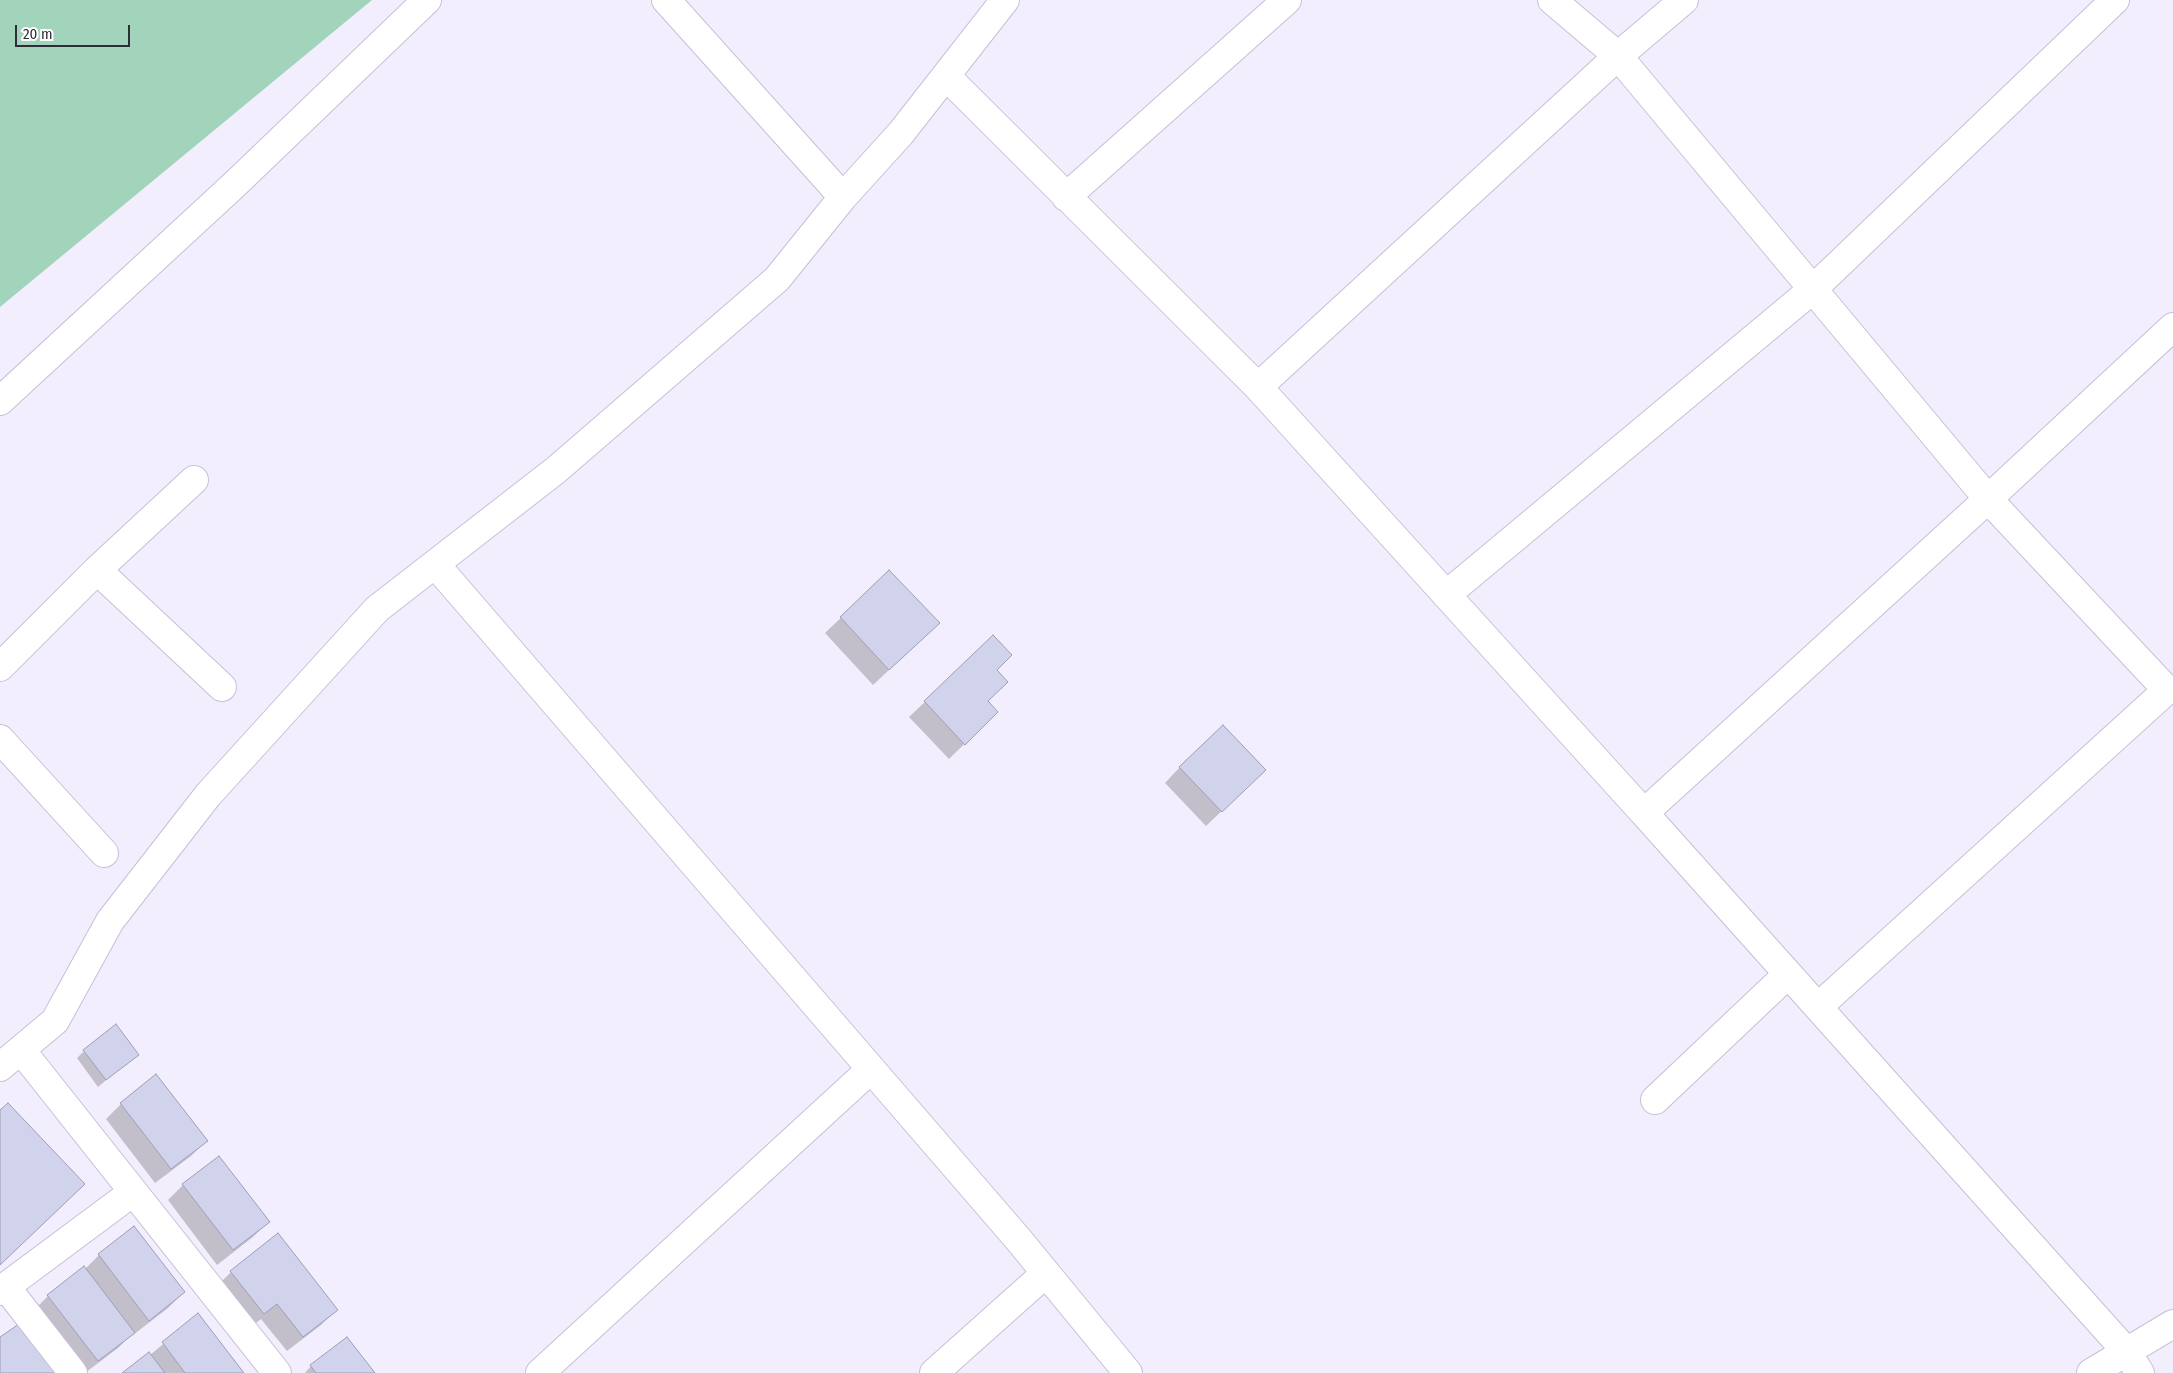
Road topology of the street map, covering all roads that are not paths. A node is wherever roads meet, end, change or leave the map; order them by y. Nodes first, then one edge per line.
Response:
1 (427, 0) edge
2 (666, 0) edge
3 (1005, 0) edge
4 (1287, 0) edge
5 (1552, 0) edge
6 (1684, 0) edge
7 (2115, 0) edge
8 (1618, 56) junction
9 (946, 76) junction
10 (843, 197) junction
11 (1066, 197) junction
12 (1813, 289) junction
13 (2173, 327) edge
14 (1258, 387) junction
15 (0, 401) edge
16 (194, 480) dead end
17 (1988, 499) junction
18 (435, 564) junction
19 (97, 570) junction
20 (1446, 595) junction
21 (0, 667) edge
22 (222, 687) dead end
23 (2170, 687) edge
24 (0, 739) edge
25 (1644, 813) junction
26 (104, 852) dead end
27 (1787, 975) junction
28 (1818, 1007) junction
29 (21, 1050) junction
30 (0, 1067) edge
31 (871, 1069) junction
32 (1656, 1100) dead end
33 (133, 1192) junction
34 (1046, 1273) junction
35 (3, 1289) edge
36 (2173, 1324) edge
37 (2133, 1362) edge
38 (72, 1373) edge
39 (278, 1373) edge
40 (540, 1373) edge
41 (934, 1373) edge
42 (1128, 1373) edge
43 (2091, 1373) edge

1 - 15 street
2 - 10 street
3 - 9 street
4 - 11 street
5 - 8 street
6 - 8 street
7 - 12 street
8 - 12 street
8 - 14 street
9 - 10 street
9 - 11 street
10 - 18 street
11 - 14 street
12 - 17 street
12 - 20 street
13 - 17 street
14 - 20 street
16 - 19 street
17 - 23 street
17 - 25 street
18 - 29 street
18 - 31 street
19 - 21 street
19 - 22 street
20 - 25 street
23 - 28 street
24 - 26 street
25 - 27 street
27 - 28 street
27 - 32 street
28 - 37 street
29 - 30 street
29 - 33 street
31 - 34 street
31 - 40 street
33 - 35 street
33 - 39 street
34 - 41 street
34 - 42 street
35 - 38 street
36 - 37 street
37 - 43 street

